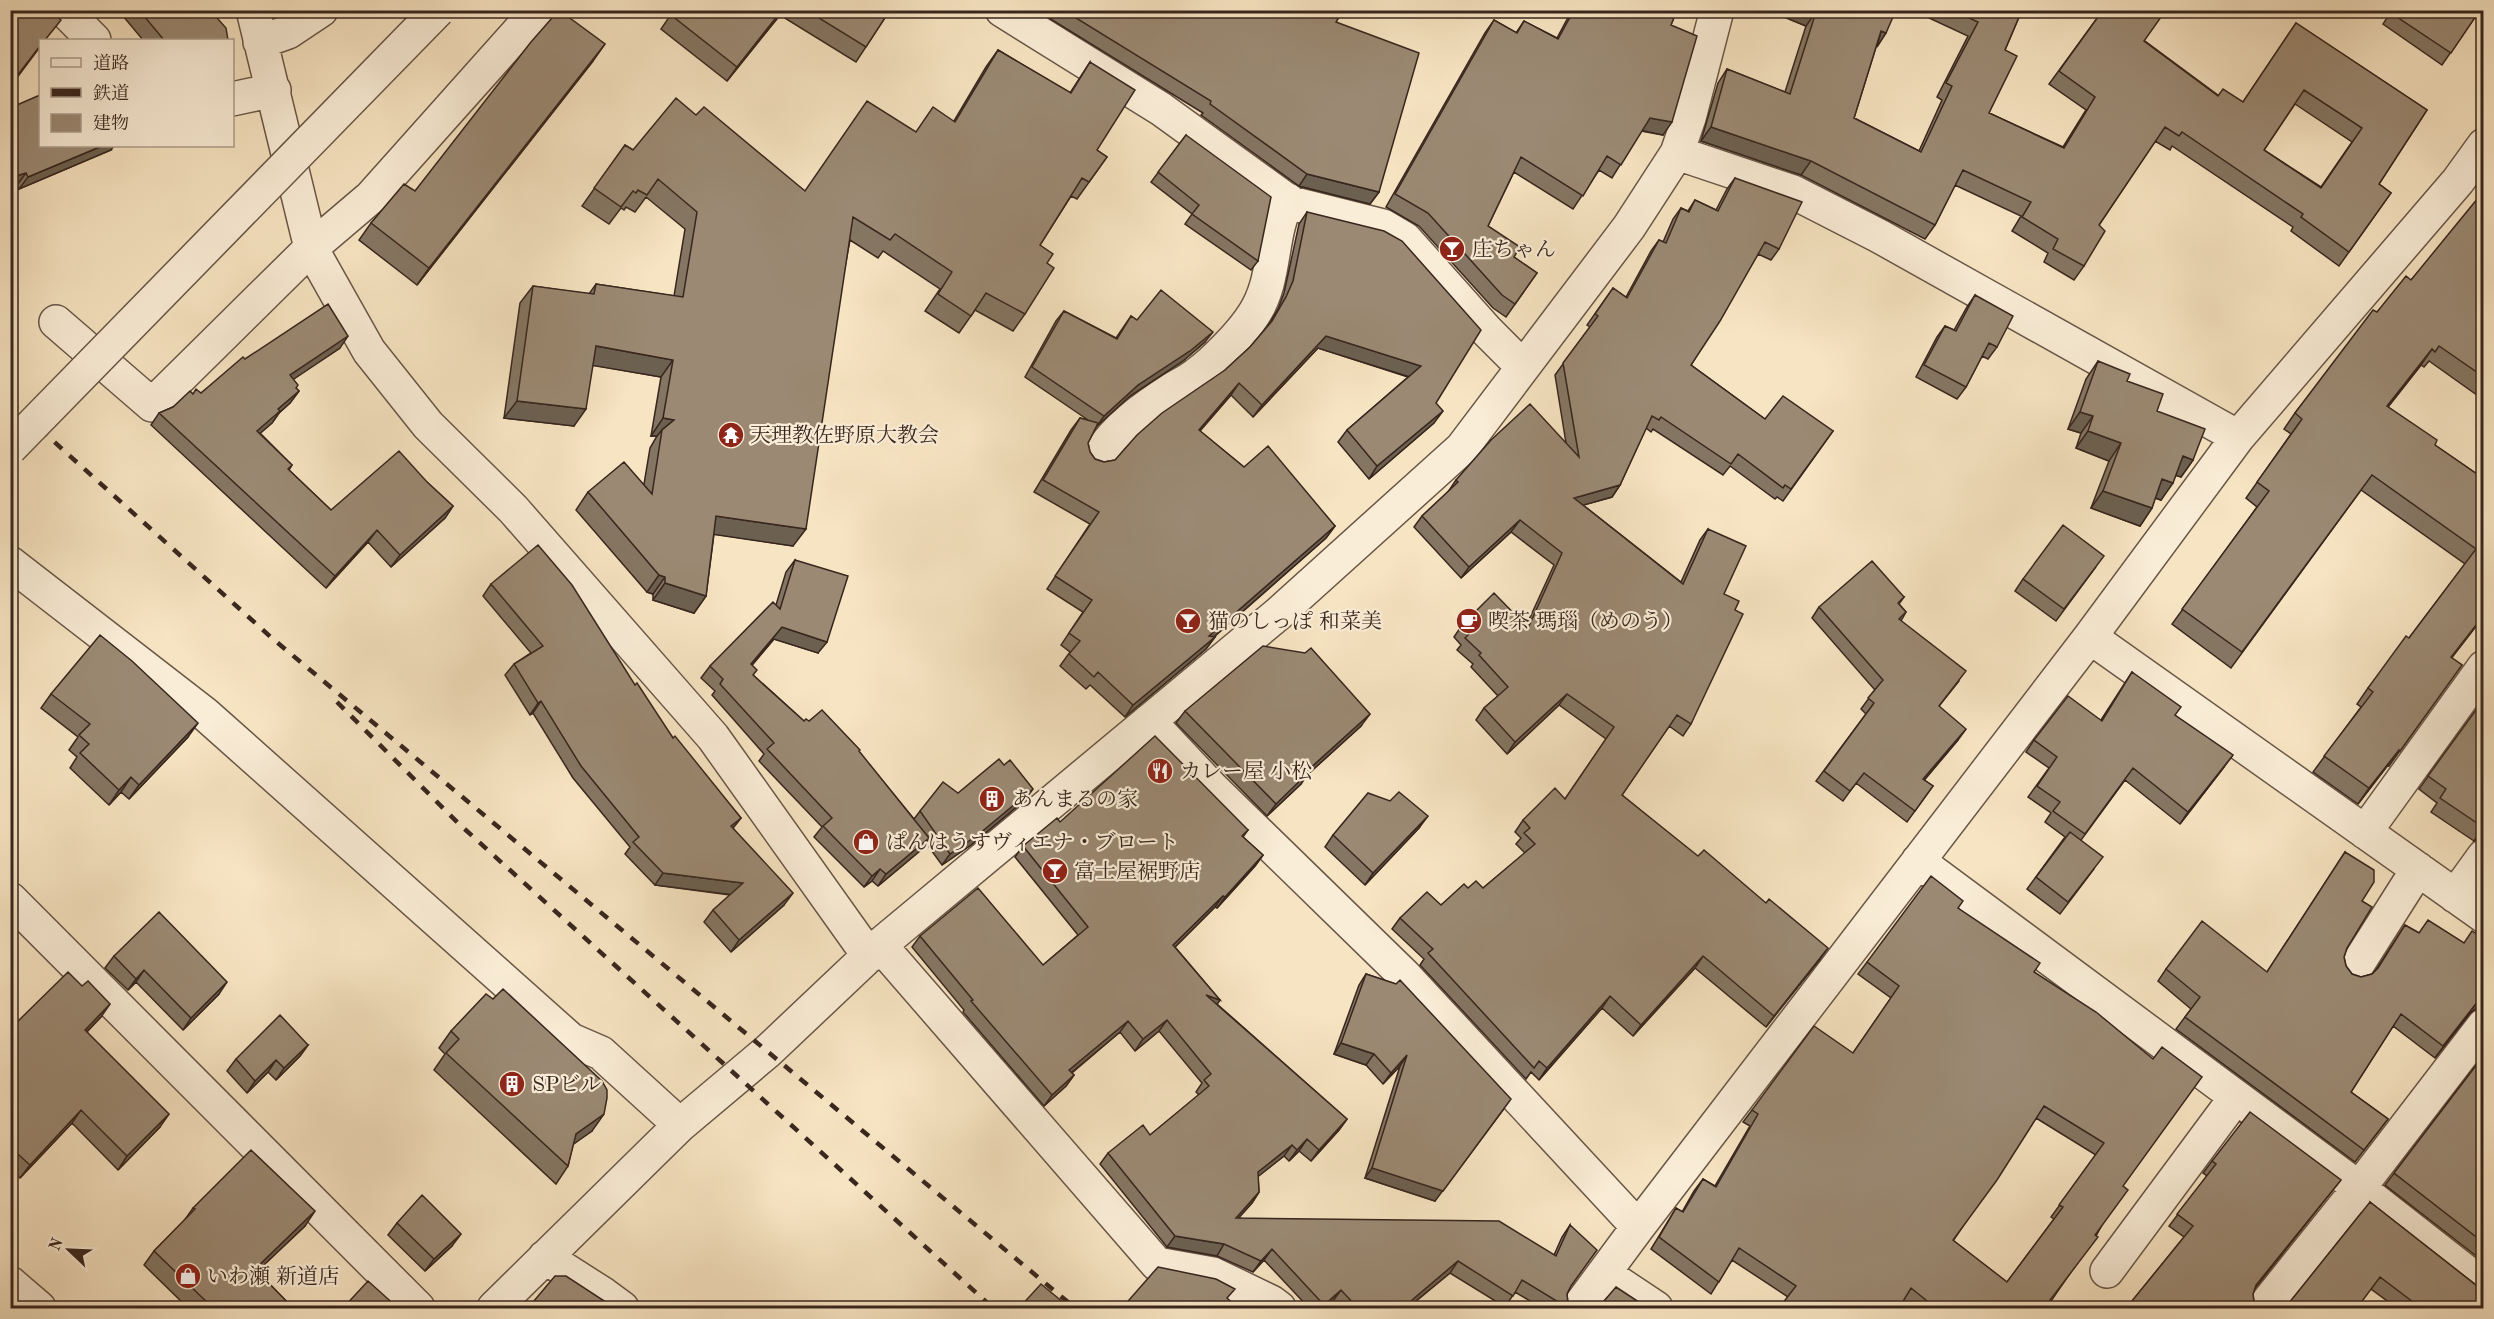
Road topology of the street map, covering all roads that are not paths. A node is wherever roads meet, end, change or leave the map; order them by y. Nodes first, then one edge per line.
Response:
1 (64, 10) edge
2 (253, 10) edge
3 (321, 10) edge
4 (438, 10) edge
5 (1002, 10) edge
6 (1717, 10) edge
7 (531, 13) edge
8 (93, 39) edge
9 (260, 42) junction
10 (274, 90) junction
11 (234, 99) edge
12 (2484, 145) edge
13 (1677, 153) junction
14 (2458, 182) junction
15 (1288, 200) junction
16 (2484, 203) edge
17 (311, 248) junction
18 (56, 322) dead end
19 (1523, 367) junction
20 (2238, 437) junction
21 (10, 448) edge
22 (1098, 456) dead end
23 (10, 563) edge
24 (2090, 637) junction
25 (2484, 667) edge
26 (1149, 721) junction
27 (2365, 832) junction
28 (2484, 856) edge
29 (1918, 861) junction
30 (2418, 869) junction
31 (2456, 896) junction
32 (10, 899) edge
33 (2484, 916) edge
34 (874, 950) junction
35 (2354, 970) dead end
36 (2484, 1025) edge
37 (2236, 1098) junction
38 (680, 1125) junction
39 (2359, 1188) junction
40 (1638, 1227) junction
41 (545, 1257) junction
42 (2107, 1271) dead end
43 (1605, 1274) junction
44 (10, 1283) edge
45 (2484, 1286) edge
46 (39, 1308) edge
47 (418, 1308) edge
48 (494, 1308) edge
49 (622, 1308) edge
50 (1279, 1308) edge
51 (1578, 1308) edge
52 (1656, 1308) edge
53 (2263, 1308) edge

1 - 8 street
2 - 9 street
3 - 9 street
4 - 21 street, bridge
5 - 15 street
6 - 13 street
7 - 17 street
9 - 10 street
10 - 11 street
10 - 17 street
12 - 14 street
13 - 19 street
13 - 20 street
14 - 16 street
14 - 20 street
15 - 19 street
15 - 22 street
17 - 18 street
17 - 34 street
19 - 26 street
20 - 24 street
23 - 38 street
24 - 27 street
24 - 29 street
25 - 27 street
26 - 34 street
26 - 40 street
27 - 30 street
28 - 31 street
29 - 37 street
29 - 40 street
30 - 31 street
30 - 35 street
31 - 33 street
32 - 47 street
34 - 38 street
34 - 50 street
36 - 39 street
37 - 39 street
37 - 42 street
38 - 41 street
39 - 45 street
39 - 53 street
40 - 43 street
41 - 48 street
41 - 49 street
43 - 51 street
43 - 52 street
44 - 46 street

